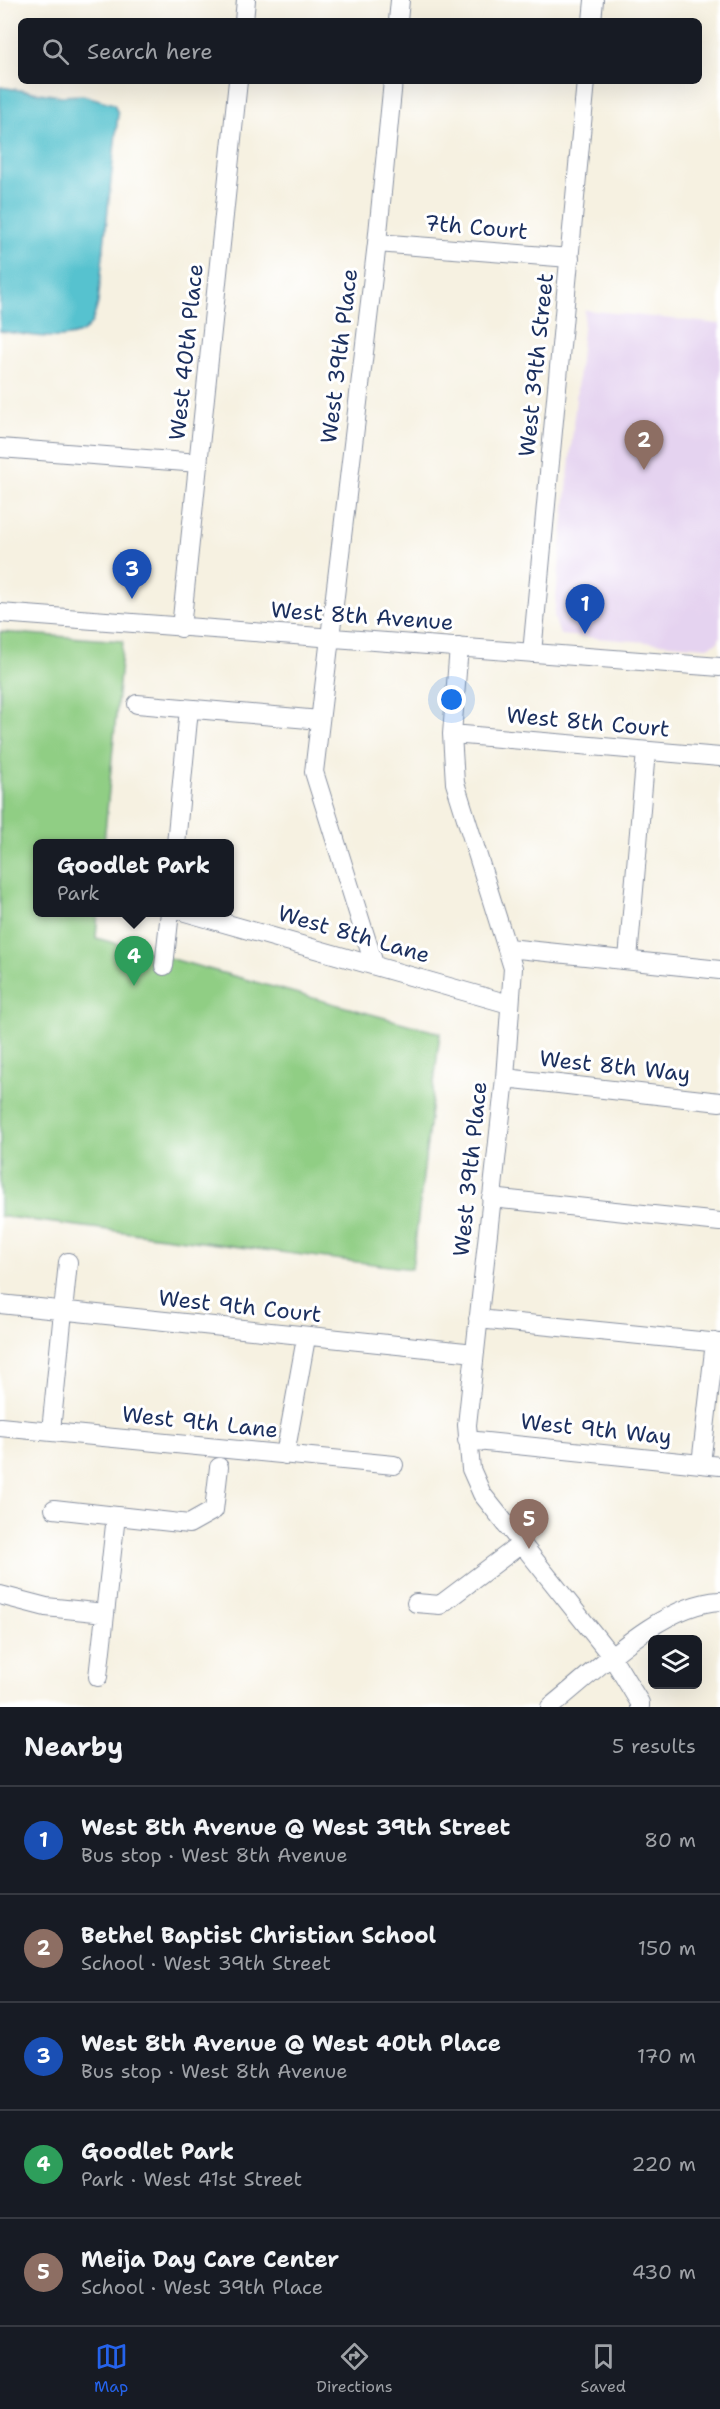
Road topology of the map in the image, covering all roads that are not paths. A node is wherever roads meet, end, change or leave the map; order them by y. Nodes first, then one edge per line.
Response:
1 (246, 0) edge
2 (400, 0) edge
3 (594, 0) edge
4 (244, 18) edge
5 (398, 18) edge
6 (592, 18) edge
7 (238, 84) edge
8 (393, 84) edge
9 (586, 84) edge
10 (377, 243) junction
11 (570, 258) junction
12 (0, 448) edge
13 (199, 463) junction
14 (0, 613) edge
15 (181, 628) junction
16 (330, 636) junction
17 (459, 647) junction
18 (532, 653) junction
19 (720, 667) edge
20 (137, 704) dead end
21 (189, 709) junction
22 (320, 720) junction
23 (452, 734) junction
24 (646, 751) junction
25 (720, 757) edge
26 (176, 839) edge
27 (169, 917) edge
28 (204, 917) edge
29 (508, 948) junction
30 (628, 959) junction
31 (374, 964) junction
32 (164, 966) dead end
33 (720, 970) edge
34 (510, 1004) junction
35 (505, 1078) junction
36 (720, 1102) edge
37 (491, 1198) junction
38 (720, 1222) edge
39 (68, 1262) dead end
40 (0, 1304) edge
41 (64, 1311) junction
42 (478, 1319) junction
43 (306, 1338) junction
44 (717, 1343) edge
45 (474, 1353) junction
46 (0, 1427) edge
47 (51, 1431) junction
48 (467, 1440) junction
49 (285, 1455) junction
50 (702, 1464) junction
51 (394, 1465) dead end
52 (720, 1466) edge
53 (219, 1467) dead end
54 (54, 1509) dead end
55 (116, 1516) junction
56 (521, 1544) junction
57 (0, 1595) edge
58 (720, 1601) edge
59 (416, 1603) dead end
60 (105, 1613) junction
61 (612, 1657) junction
62 (98, 1677) dead end
63 (550, 1707) edge
64 (640, 1707) edge

1 - 4 street
2 - 5 street
3 - 6 street
7 - 13 street, West 40th Place
8 - 10 street, West 39th Place
9 - 11 street, West 39th Street
10 - 11 street, 7th Court
10 - 16 street, West 39th Place
11 - 18 street, West 39th Street
12 - 13 street
13 - 15 street, West 40th Place
14 - 15 street, West 8th Avenue
15 - 16 street, West 8th Avenue
16 - 17 street, West 8th Avenue
16 - 22 street, West 39th Place
17 - 18 street, West 8th Avenue
17 - 23 street, West 39th Place
18 - 19 street, West 8th Avenue
20 - 21 street
21 - 22 street
21 - 26 street
22 - 31 street, West 39th Place
23 - 24 street, West 8th Court
23 - 29 street, West 39th Place
24 - 25 street, West 8th Court
24 - 30 street
27 - 32 street
28 - 31 street, West 8th Lane
29 - 30 street
29 - 34 street, West 39th Place
30 - 33 street
31 - 34 street, West 8th Lane
34 - 35 street, West 39th Place
35 - 36 street, West 8th Way
35 - 37 street, West 39th Place
37 - 38 street
37 - 42 street, West 39th Place
39 - 41 street
40 - 41 street, West 9th Court
41 - 43 street, West 9th Court
41 - 47 street
42 - 44 street
42 - 45 street, West 39th Place
43 - 45 street, West 9th Court
43 - 49 street
44 - 50 street
45 - 48 street, West 39th Place
46 - 47 street, West 9th Lane
47 - 49 street, West 9th Lane
48 - 50 street, West 9th Way
48 - 56 street, West 39th Place
49 - 51 street, West 9th Lane
50 - 52 street, West 9th Way
53 - 55 street
54 - 55 street
55 - 60 street
56 - 59 street
56 - 61 street, West 39th Place
57 - 60 street
58 - 61 street
60 - 62 street
61 - 63 street
61 - 64 street, West 39th Place

